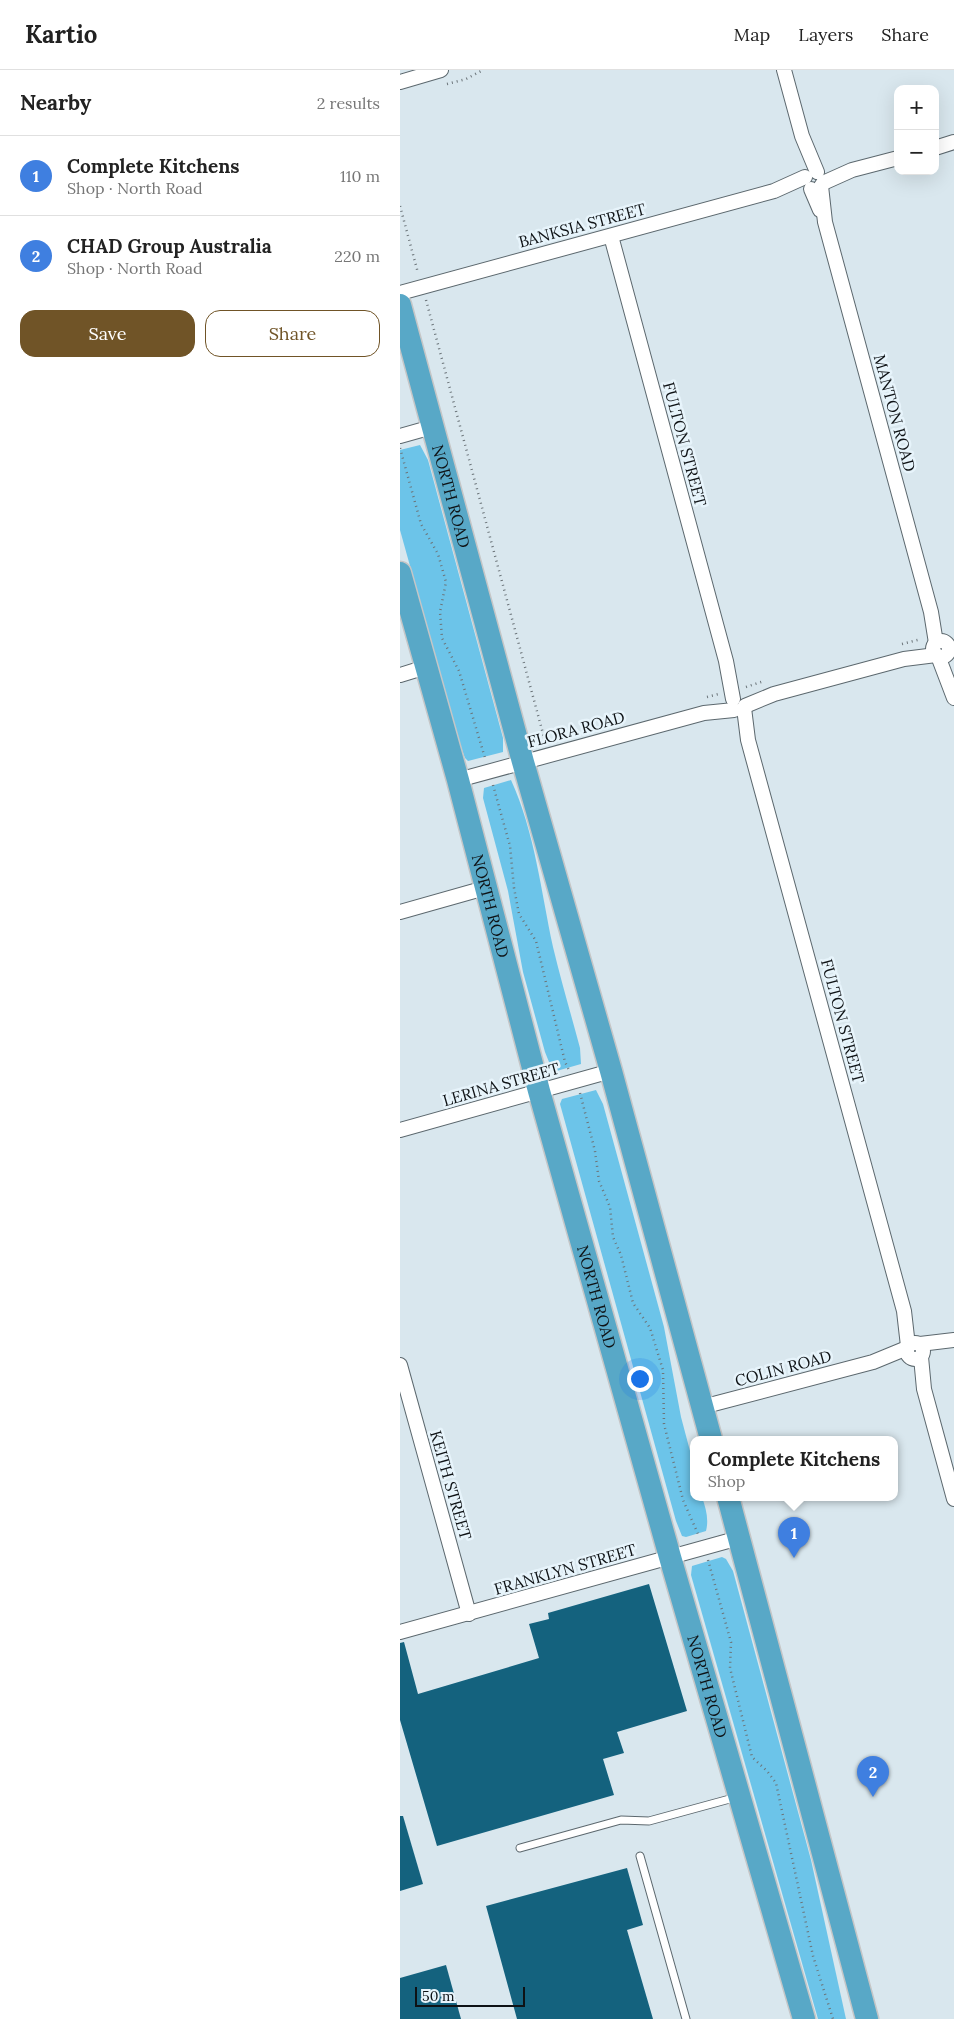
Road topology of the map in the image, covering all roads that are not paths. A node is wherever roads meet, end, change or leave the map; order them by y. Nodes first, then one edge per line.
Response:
1 (441, 70) edge
2 (784, 70) edge
3 (400, 82) edge
4 (954, 142) edge
5 (939, 147) edge
6 (894, 159) edge
7 (814, 180) junction
8 (611, 236) junction
9 (400, 293) edge
10 (400, 305) edge
11 (432, 427) junction
12 (400, 436) edge
13 (400, 573) edge
14 (943, 647) edge
15 (426, 667) junction
16 (400, 675) edge
17 (953, 694) edge
18 (738, 701) junction
19 (524, 762) junction
20 (458, 780) junction
21 (485, 888) junction
22 (400, 912) edge
23 (611, 1071) junction
24 (539, 1091) junction
25 (400, 1130) edge
26 (953, 1340) edge
27 (914, 1351) junction
28 (400, 1365) edge
29 (702, 1407) junction
30 (710, 1436) edge
31 (954, 1499) edge
32 (729, 1501) edge
33 (739, 1538) junction
34 (670, 1557) junction
35 (469, 1614) junction
36 (400, 1632) edge
37 (740, 1797) junction
38 (520, 1848) dead end
39 (640, 1856) dead end
40 (686, 2019) edge
41 (804, 2019) edge
42 (867, 2019) edge

1 - 3 street
2 - 7 street, MANTON ROAD
4 - 5 street
6 - 7 street, BANKSIA STREET
7 - 8 street, BANKSIA STREET
7 - 14 street, MANTON ROAD
8 - 9 street, BANKSIA STREET
8 - 18 street, FULTON STREET
10 - 11 highway, NORTH ROAD
11 - 12 street
11 - 19 highway, NORTH ROAD
13 - 15 highway, NORTH ROAD
14 - 17 street, MANTON ROAD
14 - 18 street, FLORA ROAD
15 - 16 street
15 - 20 highway, NORTH ROAD
18 - 19 street, FLORA ROAD
18 - 27 street, FULTON STREET
19 - 20 street, FLORA ROAD
19 - 23 highway, NORTH ROAD
20 - 21 highway, NORTH ROAD
21 - 22 street
21 - 24 highway, NORTH ROAD
23 - 24 street, LERINA STREET
23 - 29 highway, NORTH ROAD
24 - 25 street, LERINA STREET
24 - 34 highway, NORTH ROAD
26 - 27 street, COLIN ROAD
27 - 29 street, COLIN ROAD
27 - 31 street, FULTON STREET
28 - 35 street, KEITH STREET
29 - 30 highway, NORTH ROAD
32 - 33 highway
33 - 34 street, FRANKLYN STREET
33 - 42 highway
34 - 35 street, FRANKLYN STREET
34 - 37 highway, NORTH ROAD
35 - 36 street, FRANKLYN STREET
37 - 38 lane
37 - 41 highway, NORTH ROAD
39 - 40 lane

